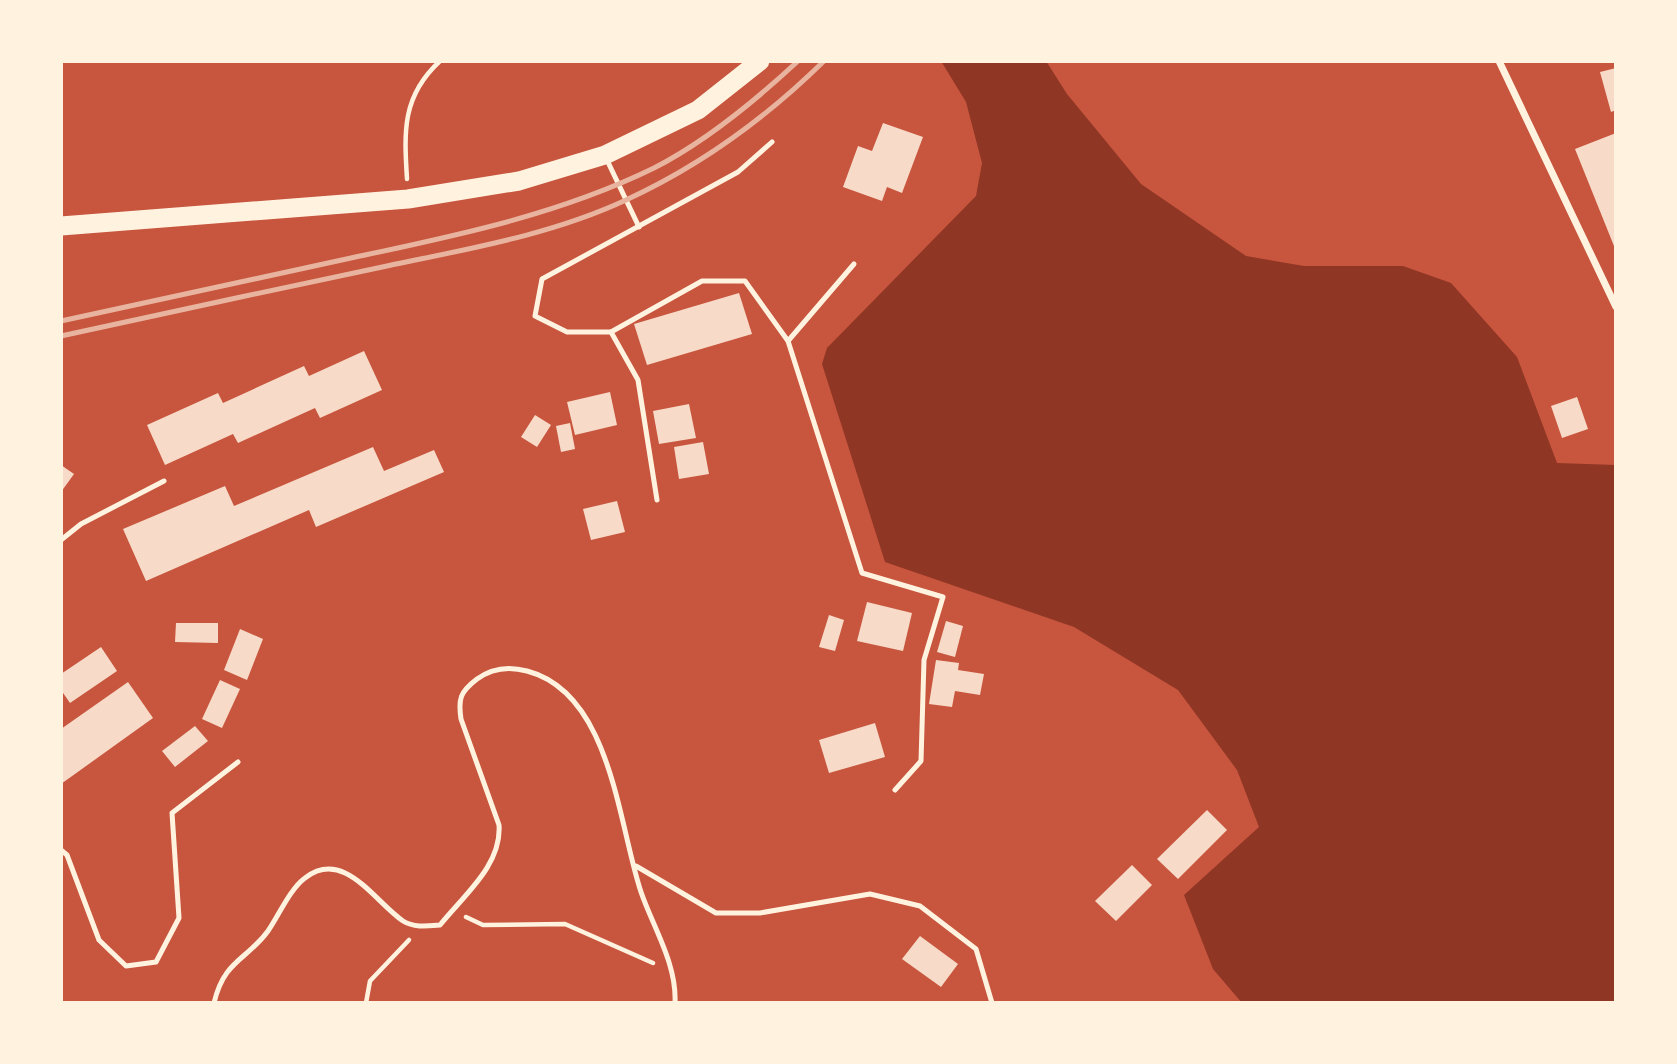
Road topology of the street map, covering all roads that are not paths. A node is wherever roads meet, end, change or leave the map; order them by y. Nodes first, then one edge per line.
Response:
1 (760, 61) edge
2 (1499, 61) edge
3 (772, 142) dead end
4 (605, 155) junction
5 (61, 226) edge
6 (639, 226) junction
7 (854, 264) dead end
8 (1616, 307) edge
9 (611, 332) junction
10 (788, 341) junction
11 (164, 481) dead end
12 (657, 500) dead end
13 (61, 540) edge
14 (238, 762) dead end
15 (895, 790) dead end
16 (61, 850) edge
17 (636, 866) junction
18 (214, 1003) edge
19 (675, 1003) edge
20 (992, 1003) edge

1 - 4 highway
2 - 8 street
3 - 6 lane
4 - 5 highway
4 - 6 lane
6 - 9 lane
7 - 10 lane
9 - 10 lane
9 - 12 lane
10 - 15 lane
11 - 13 lane
14 - 16 lane
17 - 18 lane
17 - 19 lane
17 - 20 lane

